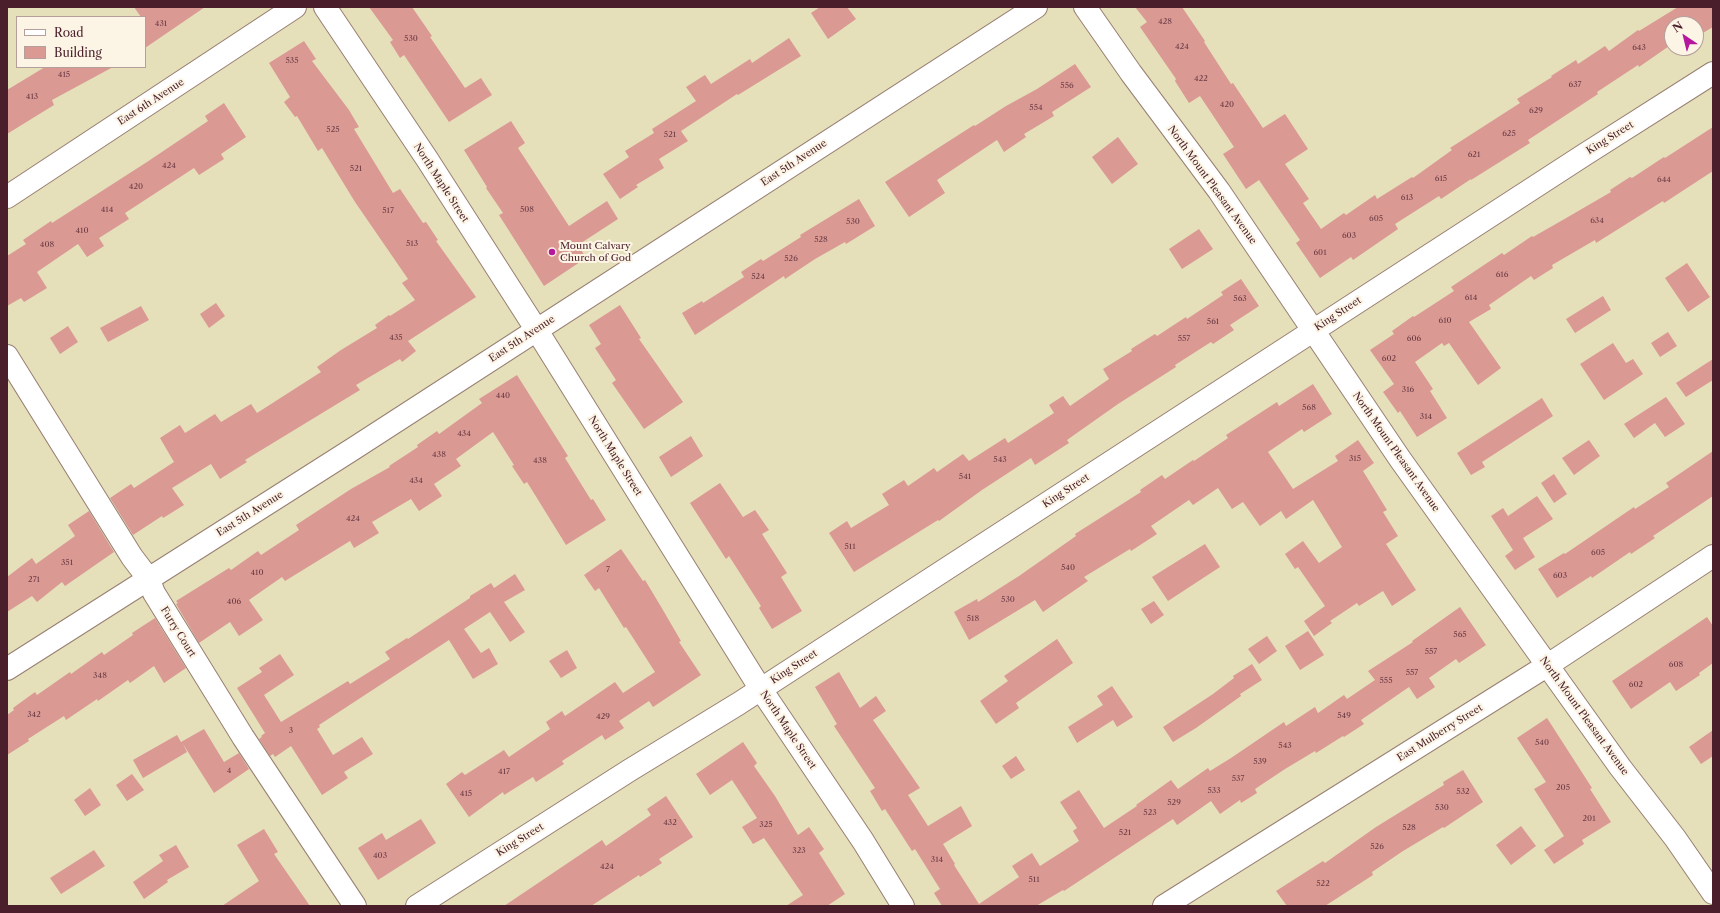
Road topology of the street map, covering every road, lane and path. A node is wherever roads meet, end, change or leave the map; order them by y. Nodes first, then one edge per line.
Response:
1 (295, 7) edge
2 (326, 7) edge
3 (1036, 7) edge
4 (1085, 7) edge
5 (1713, 73) edge
6 (7, 197) edge
7 (536, 329) junction
8 (1313, 330) junction
9 (7, 356) edge
10 (1713, 556) edge
11 (148, 578) junction
12 (1548, 665) junction
13 (7, 669) edge
14 (760, 688) junction
15 (1713, 893) edge
16 (355, 906) edge
17 (417, 906) edge
18 (903, 906) edge
19 (1164, 906) edge

1 - 6 street, East 6th Avenue
2 - 7 street, North Maple Street
3 - 7 street, East 5th Avenue
4 - 8 street, North Mount Pleasant Avenue
5 - 8 street, King Street
7 - 11 street, East 5th Avenue
7 - 14 street, North Maple Street
8 - 12 street, North Mount Pleasant Avenue
8 - 14 street, King Street
9 - 11 street, Furry Court
10 - 12 street, East Mulberry Street
11 - 13 street, East 5th Avenue
11 - 16 street, Furry Court
12 - 15 street, North Mount Pleasant Avenue
12 - 19 street, East Mulberry Street
14 - 17 street, King Street
14 - 18 street, North Maple Street

